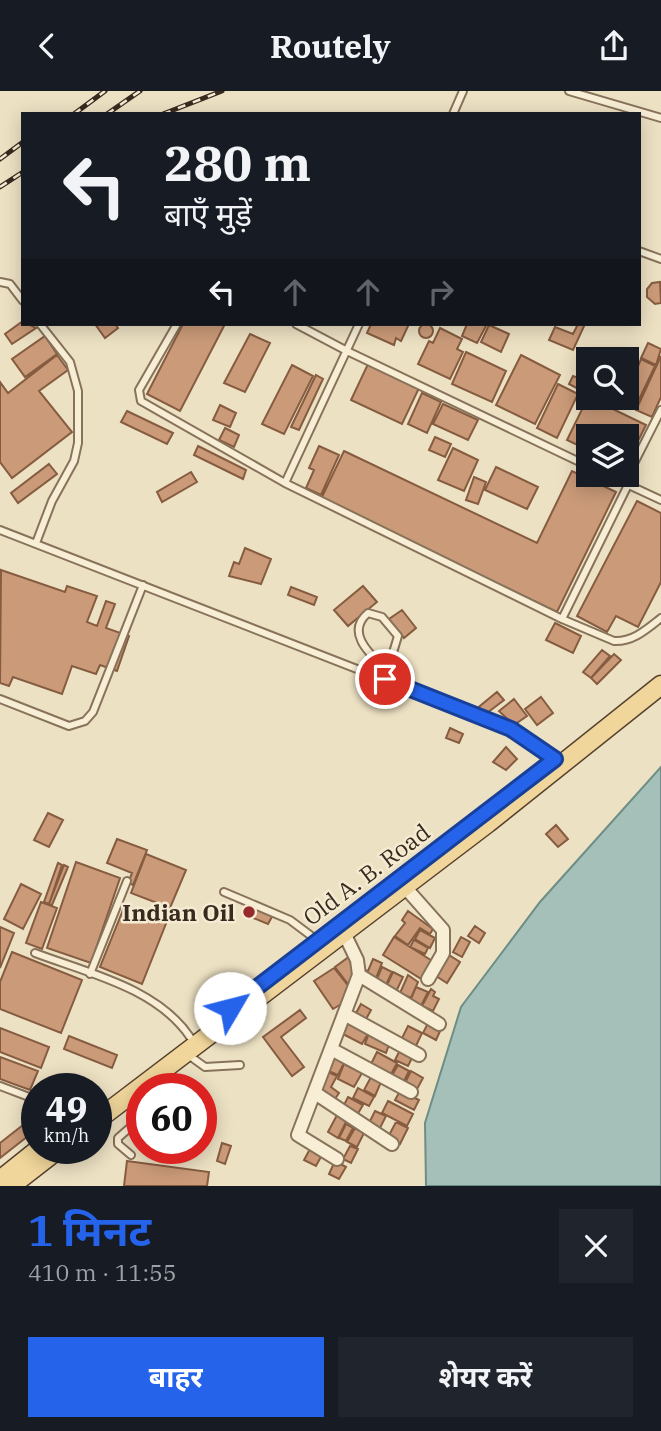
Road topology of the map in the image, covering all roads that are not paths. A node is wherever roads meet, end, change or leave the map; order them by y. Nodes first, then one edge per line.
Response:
1 (463, 91) edge
2 (569, 91) edge
3 (454, 112) edge
4 (641, 112) edge
5 (641, 112) edge
6 (661, 118) edge
7 (641, 252) edge
8 (661, 259) edge
9 (0, 282) edge
10 (21, 298) edge
11 (42, 326) edge
12 (176, 326) edge
13 (300, 326) edge
14 (358, 326) edge
15 (347, 351) junction
16 (661, 410) edge
17 (639, 457) edge
18 (576, 460) edge
19 (285, 483) junction
20 (625, 487) edge
21 (632, 487) edge
22 (661, 501) edge
23 (0, 530) edge
24 (36, 544) junction
25 (143, 585) junction
26 (661, 618) edge
27 (562, 619) junction
28 (387, 671) junction
29 (661, 675) edge
30 (385, 679) junction
31 (661, 685) edge
32 (0, 699) edge
33 (559, 762) junction
34 (127, 881) dead end
35 (404, 886) junction
36 (225, 892) dead end
37 (344, 933) junction
38 (318, 941) junction
39 (35, 953) dead end
40 (90, 974) junction
41 (359, 975) junction
42 (428, 979) dead end
43 (344, 1014) junction
44 (439, 1024) dead end
45 (188, 1045) junction
46 (331, 1049) junction
47 (419, 1055) dead end
48 (240, 1065) dead end
49 (167, 1073) edge
50 (0, 1086) edge
51 (411, 1091) dead end
52 (315, 1093) junction
53 (21, 1094) edge
54 (112, 1095) edge
55 (126, 1131) edge
56 (392, 1144) dead end
57 (126, 1151) edge
58 (337, 1159) dead end
59 (21, 1163) edge
60 (39, 1164) edge
61 (0, 1180) edge
62 (11, 1186) edge

1 - 3 lane
2 - 4 lane
5 - 6 lane
7 - 8 lane
9 - 10 lane
11 - 24 lane
12 - 19 lane
13 - 15 lane
14 - 15 lane
15 - 18 lane
15 - 19 lane
16 - 17 lane
19 - 27 lane
20 - 27 lane
21 - 22 lane
23 - 24 lane
24 - 25 lane
25 - 30 lane
25 - 32 lane
26 - 27 lane
28 - 28 lane
28 - 30 lane
29 - 33 main road, Old A. B. Road
30 - 33 lane
31 - 33 main road, Old A. B. Road
33 - 35 main road, Old A. B. Road
33 - 38 main road, Old A. B. Road
34 - 40 lane
35 - 37 main road, Old A. B. Road
35 - 42 street
36 - 38 lane
37 - 41 street
37 - 45 main road, Old A. B. Road
38 - 45 main road, Old A. B. Road
39 - 40 lane
40 - 45 lane
41 - 43 street
41 - 44 street
43 - 46 street
43 - 47 street
45 - 48 lane
45 - 49 main road, Old A. B. Road
45 - 54 main road, Old A. B. Road
46 - 51 street
46 - 52 street
50 - 53 lane
52 - 56 street
52 - 58 street
55 - 57 lane
59 - 61 main road
60 - 62 main road

